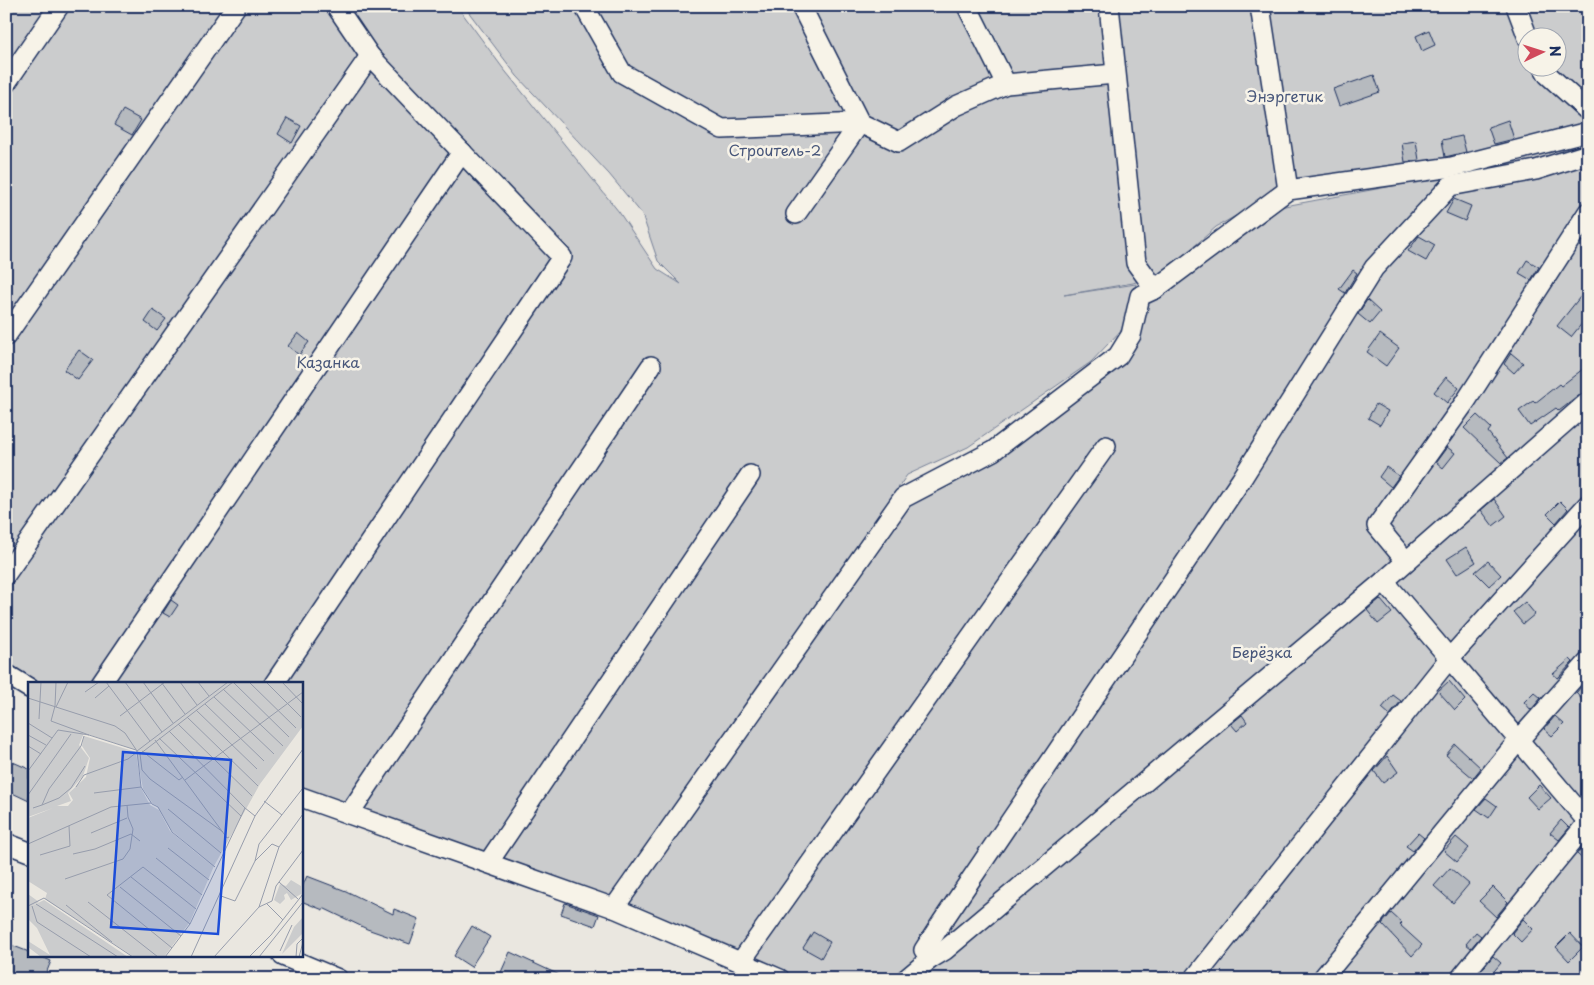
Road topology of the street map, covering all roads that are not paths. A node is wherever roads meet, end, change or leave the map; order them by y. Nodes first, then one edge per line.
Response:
1 (59, 6) edge
2 (236, 6) edge
3 (336, 6) edge
4 (584, 6) edge
5 (801, 6) edge
6 (967, 6) edge
7 (1109, 6) edge
8 (1260, 6) edge
9 (1516, 6) edge
10 (1524, 28) edge
11 (370, 56) junction
12 (1115, 74) junction
13 (1551, 78) edge
14 (6, 83) edge
15 (1006, 84) junction
16 (1588, 110) edge
17 (860, 123) junction
18 (1588, 132) edge
19 (462, 152) junction
20 (1588, 154) edge
21 (1288, 190) junction
22 (1588, 212) edge
23 (796, 214) dead end
24 (1155, 289) junction
25 (6, 336) edge
26 (651, 366) dead end
27 (1588, 402) edge
28 (1106, 446) dead end
29 (750, 475) dead end
30 (1588, 504) edge
31 (1406, 561) junction
32 (6, 574) edge
33 (1384, 581) junction
34 (1448, 660) junction
35 (1588, 662) edge
36 (6, 674) edge
37 (102, 682) edge
38 (275, 682) edge
39 (28, 687) edge
40 (1518, 741) junction
41 (302, 797) edge
42 (349, 814) junction
43 (1588, 822) edge
44 (6, 843) edge
45 (28, 852) edge
46 (488, 864) junction
47 (614, 908) junction
48 (288, 958) edge
49 (930, 959) junction
50 (742, 960) junction
51 (338, 979) edge
52 (780, 979) edge
53 (906, 979) edge
54 (1194, 979) edge
55 (1322, 979) edge
56 (1460, 979) edge

1 - 14 street
2 - 25 street
3 - 11 street
4 - 17 street
5 - 17 street
6 - 15 street
7 - 12 street
8 - 21 street
9 - 10 street
11 - 19 street
11 - 32 street
12 - 15 street
12 - 24 street
13 - 16 street
15 - 17 street
17 - 23 street
18 - 21 street
19 - 37 street
19 - 38 street
20 - 49 street
21 - 24 street
22 - 31 street
24 - 47 street
26 - 42 street
27 - 31 street
28 - 50 street
29 - 46 street
30 - 34 street
31 - 33 street
33 - 34 street
33 - 49 street
34 - 40 street
34 - 54 street
35 - 40 street
36 - 39 street
40 - 43 street
40 - 55 street
41 - 42 street
42 - 46 street
43 - 56 street
44 - 45 street
46 - 47 street
47 - 50 street
48 - 51 street
49 - 53 street
50 - 52 street

